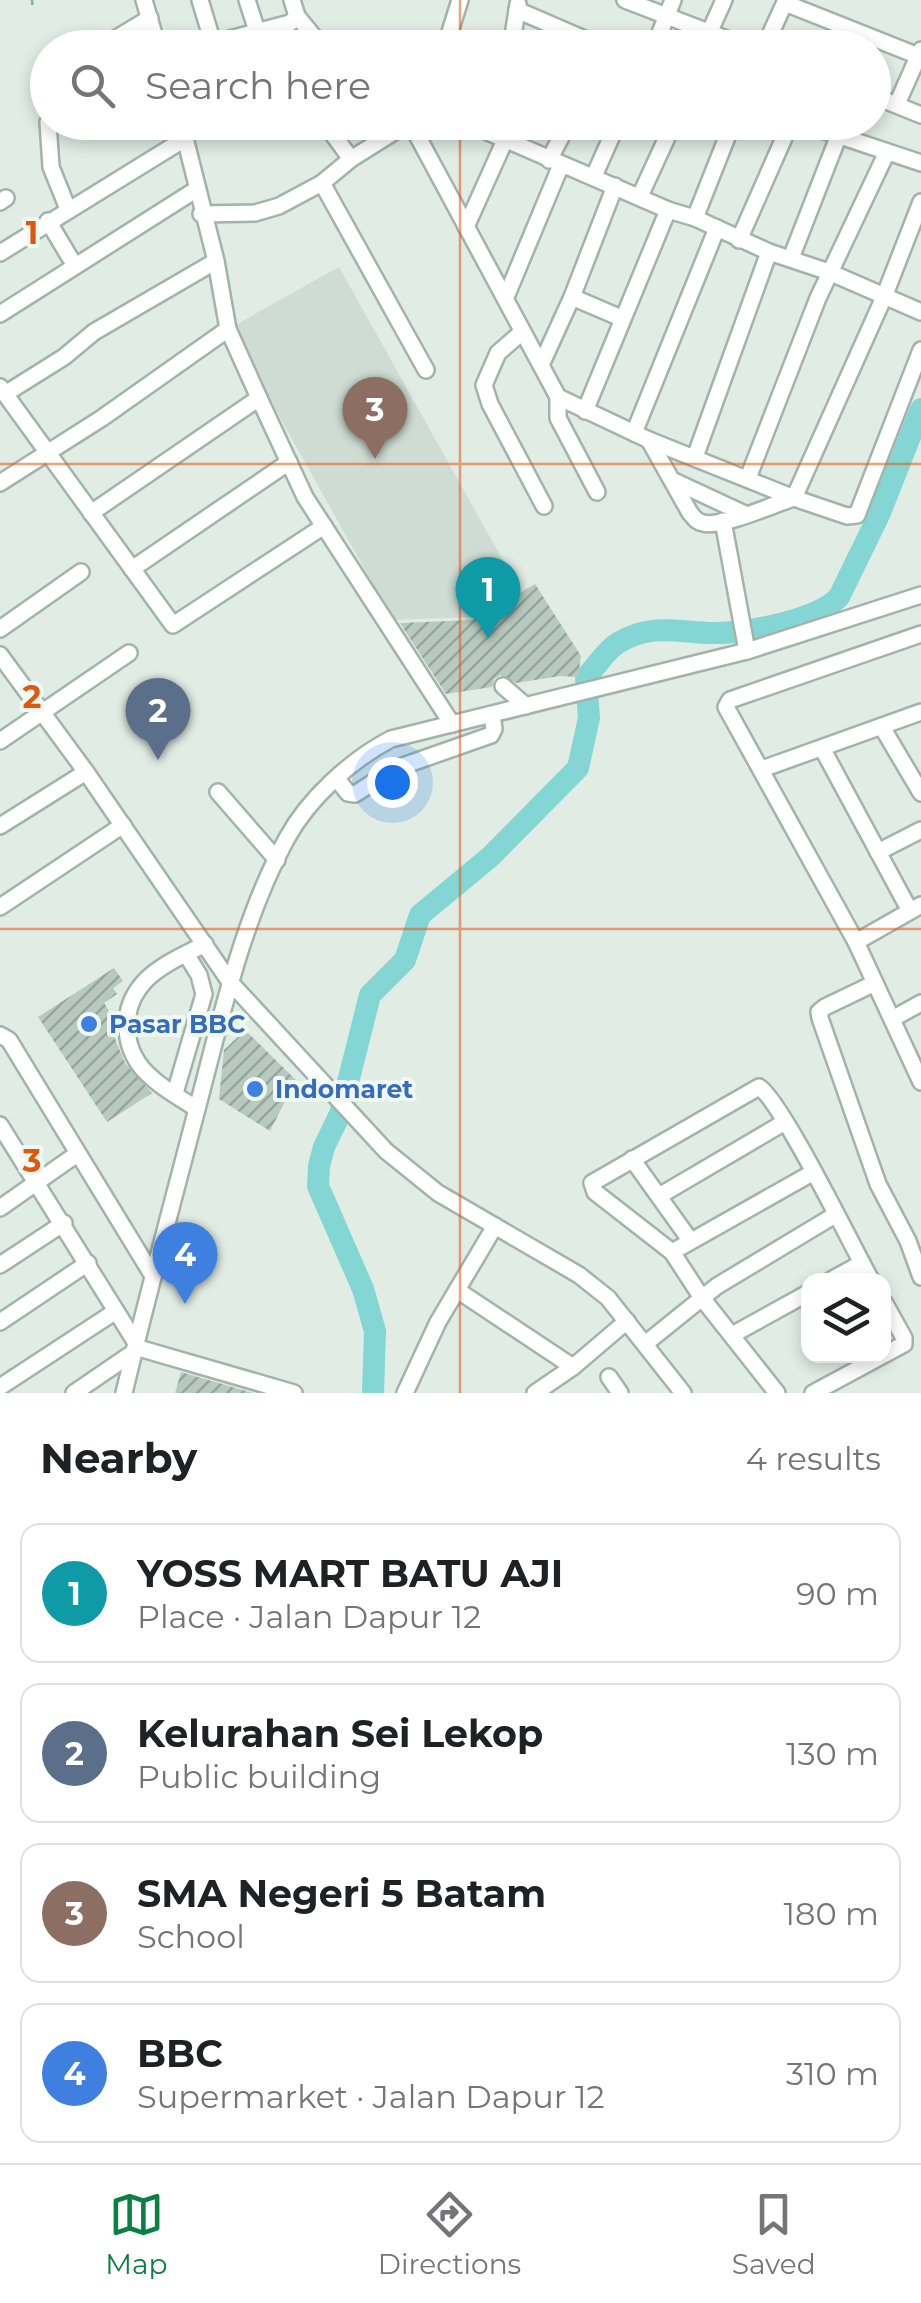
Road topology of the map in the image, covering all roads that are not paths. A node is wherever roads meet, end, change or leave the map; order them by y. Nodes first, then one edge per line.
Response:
1 (144, 0) edge
2 (200, 0) edge
3 (247, 0) edge
4 (460, 0) edge
5 (626, 0) edge
6 (724, 0) edge
7 (785, 2) edge
8 (518, 5) edge
9 (670, 7) edge
10 (295, 8) edge
11 (150, 18) junction
12 (130, 30) edge
13 (153, 30) edge
14 (209, 30) edge
15 (256, 30) edge
16 (260, 30) edge
17 (310, 30) edge
18 (451, 30) edge
19 (514, 30) edge
20 (567, 30) edge
21 (708, 30) edge
22 (710, 30) edge
23 (772, 30) edge
24 (858, 30) edge
25 (891, 43) edge
26 (920, 54) edge
27 (891, 102) edge
28 (897, 104) junction
29 (921, 115) edge
30 (49, 140) edge
31 (168, 140) edge
32 (185, 140) edge
33 (337, 140) edge
34 (382, 140) edge
35 (420, 140) edge
36 (506, 140) joint
37 (562, 140) edge
38 (610, 140) edge
39 (666, 140) edge
40 (726, 140) edge
41 (786, 140) edge
42 (838, 140) edge
43 (862, 140) edge
44 (887, 152) junction
45 (351, 160) junction
46 (555, 163) junction
47 (921, 163) edge
48 (594, 176) junction
49 (322, 183) junction
50 (615, 186) junction
51 (197, 189) junction
52 (640, 196) junction
53 (921, 202) edge
54 (68, 209) junction
55 (668, 210) junction
56 (201, 214) junction
57 (695, 218) junction
58 (48, 221) junction
59 (466, 227) junction
60 (717, 228) junction
61 (915, 235) edge
62 (739, 240) junction
63 (769, 252) junction
64 (0, 253) edge
65 (791, 258) junction
66 (216, 261) junction
67 (75, 266) junction
68 (829, 272) junction
69 (506, 297) junction
70 (572, 297) junction
71 (884, 297) junction
72 (921, 312) edge
73 (0, 314) edge
74 (621, 318) junction
75 (228, 329) junction
76 (522, 332) junction
77 (921, 350) edge
78 (541, 365) junction
79 (426, 370) dead end
80 (2, 390) edge
81 (259, 398) junction
82 (558, 398) junction
83 (585, 411) junction
84 (642, 436) junction
85 (48, 453) junction
86 (694, 457) junction
87 (289, 462) junction
88 (748, 478) junction
89 (674, 480) junction
90 (0, 483) edge
91 (597, 492) dead end
92 (794, 498) junction
93 (544, 506) dead end
94 (92, 513) junction
95 (745, 514) junction
96 (723, 521) junction
97 (324, 526) junction
98 (132, 569) junction
99 (81, 572) dead end
100 (921, 595) edge
101 (0, 628) edge
102 (921, 634) edge
103 (747, 646) junction
104 (129, 654) dead end
105 (2, 660) edge
106 (504, 686) dead end
107 (526, 706) junction
108 (921, 712) edge
109 (42, 714) junction
110 (492, 714) junction
111 (452, 724) junction
112 (882, 727) junction
113 (0, 741) edge
114 (822, 748) junction
115 (762, 768) junction
116 (86, 772) junction
117 (337, 779) junction
118 (218, 792) dead end
119 (921, 793) edge
120 (122, 825) junction
121 (0, 826) edge
122 (921, 830) edge
123 (878, 852) junction
124 (277, 860) junction
125 (0, 908) edge
126 (916, 908) edge
127 (856, 942) junction
128 (205, 944) junction
129 (186, 954) junction
130 (230, 982) junction
131 (874, 983) junction
132 (921, 1003) edge
133 (892, 1020) junction
134 (0, 1035) edge
135 (921, 1082) edge
136 (174, 1093) junction
137 (197, 1109) junction
138 (785, 1122) junction
139 (0, 1126) edge
140 (6, 1150) edge
141 (77, 1154) junction
142 (632, 1159) junction
143 (812, 1173) junction
144 (38, 1183) junction
145 (660, 1196) junction
146 (0, 1208) edge
147 (835, 1215) junction
148 (64, 1223) junction
149 (495, 1226) junction
150 (690, 1240) junction
151 (672, 1252) junction
152 (88, 1263) junction
153 (862, 1264) junction
154 (0, 1265) edge
155 (845, 1273) edge
156 (867, 1273) edge
157 (153, 1276) junction
158 (921, 1278) edge
159 (456, 1290) junction
160 (801, 1297) edge
161 (702, 1298) junction
162 (116, 1312) junction
163 (891, 1315) edge
164 (627, 1321) junction
165 (0, 1322) edge
166 (732, 1335) junction
167 (645, 1344) junction
168 (135, 1347) junction
169 (891, 1351) edge
170 (869, 1363) edge
171 (573, 1366) junction
172 (610, 1377) dead end
173 (0, 1388) edge
174 (74, 1393) edge
175 (124, 1393) edge
176 (294, 1393) edge
177 (405, 1393) edge
178 (535, 1393) edge
179 (620, 1393) edge
180 (684, 1393) edge
181 (777, 1393) edge
182 (814, 1393) edge

1 - 11 street
2 - 14 street
3 - 15 street
4 - 18 street
5 - 9 street
6 - 22 street
7 - 23 street
7 - 24 street
8 - 19 street
8 - 20 street
9 - 21 street
10 - 16 street
10 - 17 street
11 - 12 street
11 - 13 street
25 - 26 street
26 - 28 street
27 - 28 street
28 - 29 street
30 - 54 street
31 - 54 street
32 - 51 street
33 - 45 street
34 - 45 street
35 - 59 street
36 - 46 street
36 - 59 street
37 - 46 street
38 - 48 street
39 - 52 street
40 - 57 street
41 - 62 street
42 - 65 street
43 - 44 street
44 - 47 street
44 - 68 street
45 - 49 street
46 - 48 street
46 - 69 street
48 - 50 street
49 - 56 street
49 - 79 street
50 - 52 street
50 - 70 street
51 - 56 street
51 - 67 street
52 - 55 street
53 - 61 street
54 - 58 street
55 - 57 street
55 - 74 street
56 - 66 street
57 - 60 street
58 - 64 street
58 - 67 street
59 - 69 street
60 - 62 street
60 - 84 street
61 - 71 street
62 - 63 street
63 - 65 street
63 - 86 street
65 - 68 street
66 - 75 street
66 - 80 street
67 - 73 street
68 - 71 street
68 - 88 street
69 - 76 street
70 - 74 street
70 - 78 street
71 - 72 street
71 - 92 street
74 - 83 street
75 - 81 street
75 - 85 street
76 - 78 street
76 - 93 street
77 - 92 street
78 - 82 street
80 - 85 street
81 - 87 street
81 - 94 street
82 - 83 street
82 - 91 street
83 - 84 street
84 - 86 street
84 - 89 street
85 - 90 street
85 - 94 street
86 - 88 street
87 - 97 street
87 - 98 street
88 - 92 street
89 - 95 street
89 - 96 street
92 - 95 street
94 - 98 street
95 - 96 street
96 - 103 street
97 - 98 street
97 - 111 street
99 - 101 street
100 - 103 street
102 - 115 street
103 - 107 street
104 - 109 street
105 - 109 street
106 - 107 street
107 - 110 street
108 - 112 street
109 - 113 street
109 - 116 street
110 - 111 street
110 - 117 street
111 - 117 street
112 - 114 street
112 - 119 street
114 - 115 street
114 - 123 street
115 - 127 street
116 - 120 street
116 - 121 street
117 - 124 street
118 - 124 street
120 - 125 street
120 - 128 street
122 - 123 street
123 - 126 street
124 - 130 street
126 - 127 street
127 - 131 street
128 - 129 street
128 - 130 street
129 - 136 street
129 - 136 street
130 - 137 street
130 - 149 street
131 - 133 street
131 - 158 street
132 - 133 street
133 - 135 street
134 - 141 street
136 - 137 street
137 - 157 street
138 - 142 street
138 - 143 street
138 - 145 street
139 - 140 street
140 - 144 street
141 - 144 street
141 - 157 street
142 - 145 street
142 - 151 street
143 - 147 street
143 - 150 street
144 - 146 street
144 - 148 street
145 - 150 street
147 - 153 street
147 - 161 street
148 - 152 street
148 - 154 street
149 - 159 street
149 - 164 street
150 - 151 street
151 - 161 street
152 - 162 street
152 - 165 street
153 - 155 street
153 - 156 street
157 - 168 street
159 - 171 street
159 - 177 street
160 - 166 street
161 - 166 street
161 - 167 street
162 - 168 street
162 - 173 street
163 - 169 street
164 - 167 street
164 - 171 street
166 - 181 street
167 - 180 street
168 - 174 street
168 - 175 street
168 - 176 street
170 - 182 street
171 - 178 street
172 - 179 street

